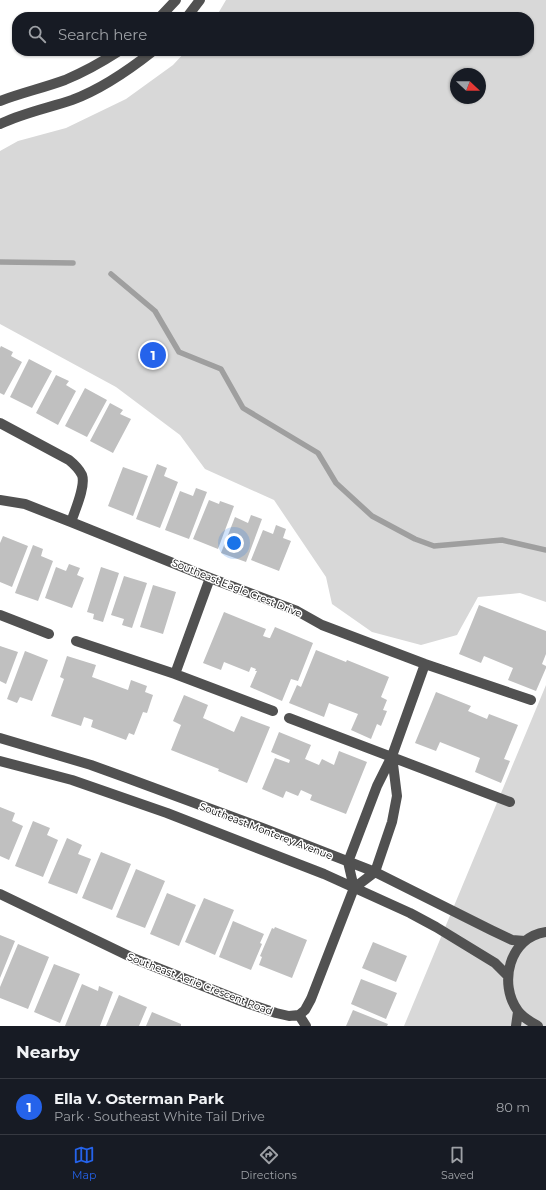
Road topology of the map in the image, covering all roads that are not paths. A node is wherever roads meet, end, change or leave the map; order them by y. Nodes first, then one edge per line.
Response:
1 (176, 0) edge
2 (200, 0) edge
3 (165, 12) edge
4 (191, 12) edge
5 (111, 56) edge
6 (147, 56) edge
7 (0, 101) edge
8 (0, 124) edge
9 (0, 423) edge
10 (0, 500) edge
11 (72, 522) junction
12 (210, 578) junction
13 (0, 615) edge
14 (49, 634) dead end
15 (76, 641) dead end
16 (425, 664) junction
17 (175, 674) junction
18 (531, 700) dead end
19 (273, 711) dead end
20 (289, 718) dead end
21 (0, 738) edge
22 (392, 756) junction
23 (0, 761) edge
24 (510, 802) dead end
25 (348, 862) junction
26 (375, 872) junction
27 (354, 888) junction
28 (0, 894) edge
29 (546, 932) edge
30 (525, 941) junction
31 (507, 975) junction
32 (518, 1012) junction
33 (299, 1015) junction
34 (306, 1026) edge
35 (516, 1026) edge
36 (538, 1026) edge

1 - 3 street
2 - 4 street
5 - 7 street
6 - 8 street
9 - 11 street
10 - 11 street, Southeast Eagle Crest Drive
11 - 12 street, Southeast Eagle Crest Drive
12 - 16 street, Southeast Eagle Crest Drive
12 - 17 street
13 - 14 street
15 - 17 street
16 - 18 street, Southeast Eagle Crest Drive
16 - 22 street
17 - 19 street
20 - 22 street
21 - 25 street, Southeast Monterey Avenue
22 - 24 street
22 - 25 street
22 - 26 street
23 - 27 street, Southeast Monterey Avenue
25 - 26 street, Southeast Monterey Avenue
25 - 27 street
26 - 27 street
26 - 30 street, Southeast Monterey Avenue
27 - 31 street, Southeast Monterey Avenue
27 - 33 street
28 - 33 street, Southeast Aerie Crescent Road
29 - 30 street
30 - 31 street
31 - 32 street
32 - 35 street
32 - 36 street
33 - 34 street

